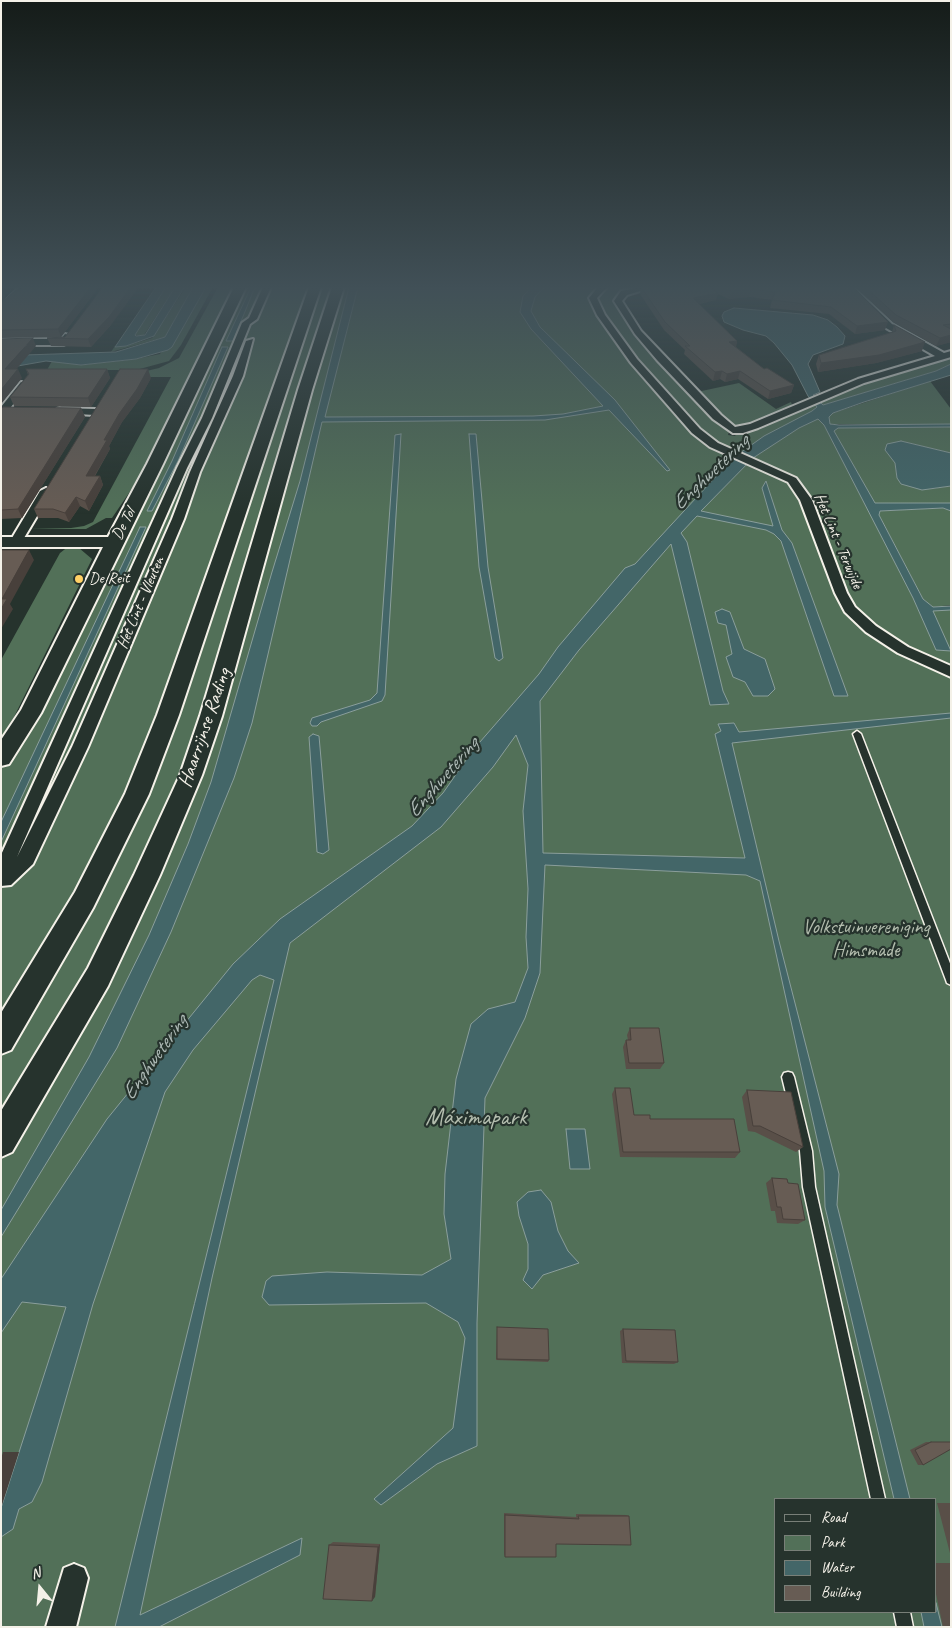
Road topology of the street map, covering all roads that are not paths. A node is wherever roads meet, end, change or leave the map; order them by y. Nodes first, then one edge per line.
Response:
1 (203, 363) edge
2 (237, 363) edge
3 (288, 363) edge
4 (314, 363) edge
5 (636, 363) edge
6 (665, 363) edge
7 (919, 363) edge
8 (26, 381) edge
9 (49, 411) edge
10 (95, 411) edge
11 (6, 412) edge
12 (213, 419) junction
13 (51, 483) edge
14 (159, 519) junction
15 (178, 519) junction
16 (8, 542) edge
17 (114, 542) junction
18 (129, 588) junction
19 (147, 589) junction
20 (951, 672) edge
21 (857, 734) dead end
22 (58, 746) junction
23 (80, 747) junction
24 (1, 758) edge
25 (4, 882) edge
26 (951, 980) edge
27 (1, 1040) edge
28 (788, 1077) dead end
29 (1, 1141) edge
30 (878, 1498) edge
31 (74, 1578) dead end
32 (902, 1613) edge
33 (61, 1627) edge
34 (905, 1627) edge

1 - 17 main road, De Tol
2 - 12 street, Het Lint - Vleuten
3 - 27 main road, Haarrijnse Rading
4 - 29 main road, Haarrijnse Rading
5 - 20 street, Het Lint - Terwijde
6 - 7 street
8 - 11 street
9 - 10 street
12 - 14 street, Het Lint - Vleuten
12 - 15 street, Het Lint - Vleuten
13 - 16 street
14 - 15 street
14 - 18 street, Het Lint - Vleuten
15 - 19 street, Het Lint - Vleuten
16 - 17 main road
17 - 24 main road, De Tol
18 - 19 street
18 - 22 street, Het Lint - Vleuten
19 - 23 street, Het Lint - Vleuten
21 - 26 lane
22 - 23 street
22 - 25 street, Het Lint - Vleuten
23 - 25 street, Het Lint - Vleuten
28 - 30 lane
31 - 33 street
32 - 34 lane

